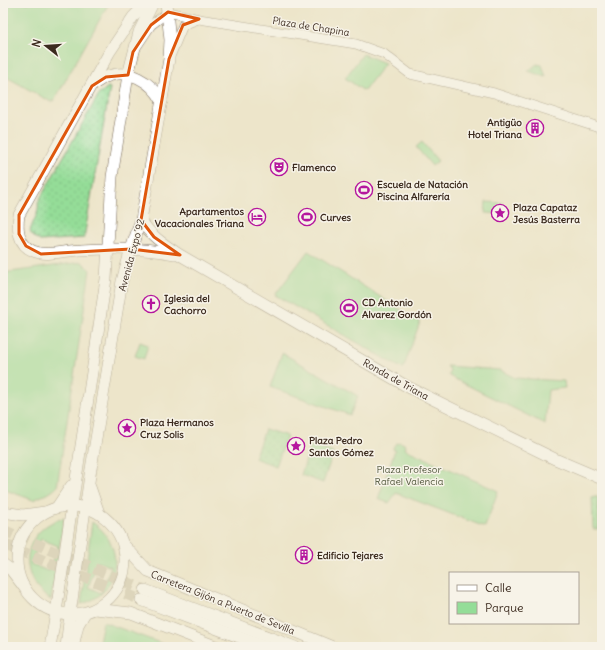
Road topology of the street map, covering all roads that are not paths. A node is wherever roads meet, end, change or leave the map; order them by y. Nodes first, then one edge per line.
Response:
1 (146, 3) edge
2 (153, 3) edge
3 (167, 7) edge
4 (199, 19) junction
5 (133, 52) junction
6 (169, 59) junction
7 (128, 75) junction
8 (92, 86) junction
9 (162, 101) junction
10 (602, 128) edge
11 (141, 220) junction
12 (107, 249) junction
13 (131, 249) junction
14 (180, 255) junction
15 (602, 479) edge
16 (75, 480) junction
17 (89, 482) junction
18 (71, 505) junction
19 (58, 507) junction
20 (86, 507) junction
21 (3, 512) edge
22 (45, 512) junction
23 (99, 513) junction
24 (123, 544) junction
25 (3, 564) edge
26 (24, 587) junction
27 (43, 606) junction
28 (90, 610) junction
29 (56, 612) junction
30 (70, 614) junction
31 (53, 632) junction
32 (50, 647) edge
33 (66, 647) edge
34 (73, 647) edge
35 (218, 647) edge
36 (265, 647) edge
37 (295, 647) edge
38 (333, 647) edge

1 - 8 main road
2 - 5 main road, Avenida Expo´92
3 - 4 main road, Plaza de Chapina
3 - 5 main road
3 - 6 main road, Avenida Expo´92
4 - 6 main road
4 - 10 main road, Plaza de Chapina
5 - 7 main road, Avenida Expo´92
6 - 9 main road, Avenida Expo´92
7 - 8 main road
7 - 9 main road
7 - 12 main road, Avenida Expo´92
8 - 12 main road
9 - 11 main road, Avenida Expo´92
11 - 13 main road, Avenida Expo´92
11 - 14 main road
12 - 13 main road
12 - 16 main road, Avenida Expo´92
13 - 14 main road
13 - 17 main road, Avenida Expo´92
14 - 15 main road, Ronda de Triana
16 - 18 main road, Avenida Expo´92
16 - 19 main road
17 - 20 main road, Avenida Expo´92
17 - 23 main road
18 - 19 main road
18 - 20 main road
18 - 29 main road, Avenida Expo´92
19 - 22 main road
20 - 23 main road
20 - 30 main road, Avenida Expo´92
21 - 22 main road
22 - 26 main road
23 - 24 main road
24 - 28 main road
24 - 38 main road, Carretera Gijón a Puerto de Sevilla
25 - 26 main road
26 - 27 main road
27 - 29 main road
27 - 31 main road
28 - 30 main road
28 - 34 main road
28 - 35 main road
29 - 30 main road
29 - 31 main road
30 - 33 main road
31 - 32 main road
36 - 37 main road

